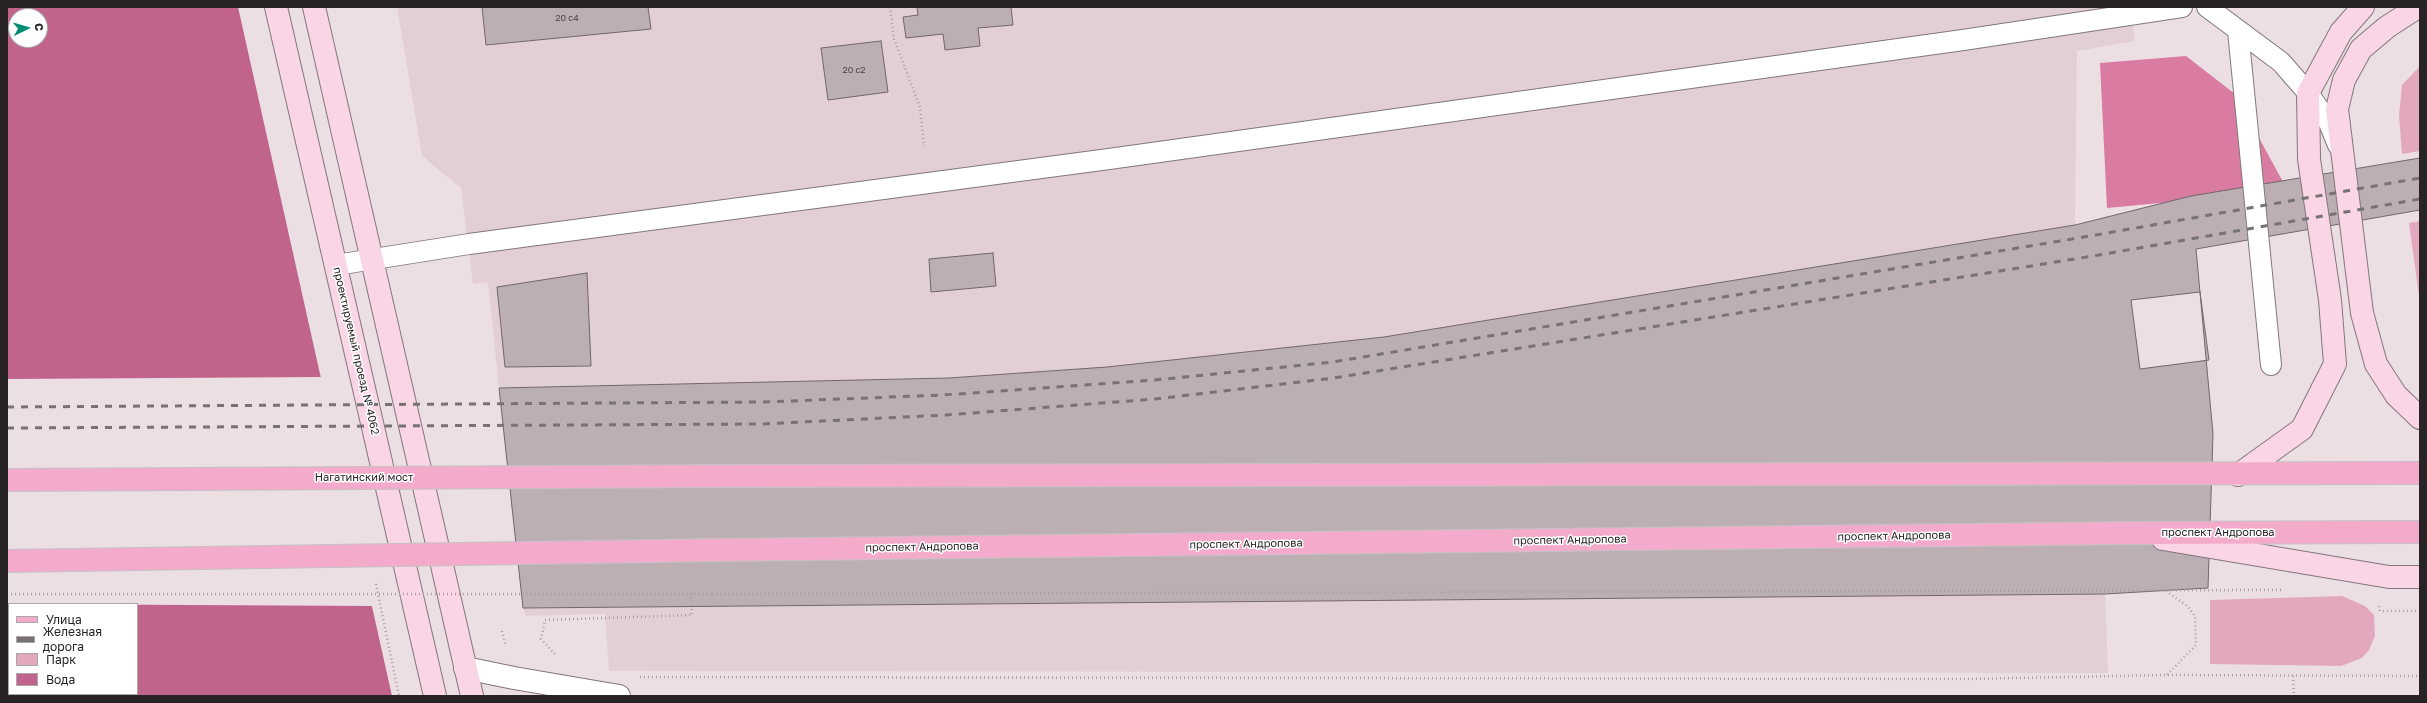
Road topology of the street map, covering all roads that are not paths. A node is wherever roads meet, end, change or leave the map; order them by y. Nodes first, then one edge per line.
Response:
1 (276, 7) edge
2 (314, 7) edge
3 (2182, 7) edge
4 (2207, 7) edge
5 (2363, 7) edge
6 (2418, 7) edge
7 (2148, 9) edge
8 (2238, 31) junction
9 (2308, 93) junction
10 (2343, 157) junction
11 (372, 259) junction
12 (336, 265) junction
13 (2271, 365) dead end
14 (2420, 418) edge
15 (2420, 473) edge
16 (2238, 475) junction
17 (7, 480) edge
18 (2420, 532) edge
19 (2130, 533) junction
20 (7, 561) edge
21 (2420, 577) edge
22 (465, 668) junction
23 (434, 696) edge
24 (472, 696) edge
25 (619, 696) edge

1 - 12 main road, проектируемый проезд № 4062
2 - 11 main road
3 - 7 lane
4 - 8 lane
5 - 9 main road
6 - 10 main road
7 - 11 lane
8 - 9 lane
8 - 13 lane
9 - 10 lane
9 - 16 main road
10 - 14 main road
11 - 12 lane
11 - 22 main road
12 - 23 main road, проектируемый проезд № 4062
15 - 16 main road
16 - 17 main road, Нагатинский мост, bridge
18 - 19 main road, проспект Андропова
19 - 20 main road, проспект Андропова, bridge
19 - 21 main road
22 - 24 main road
22 - 25 street

